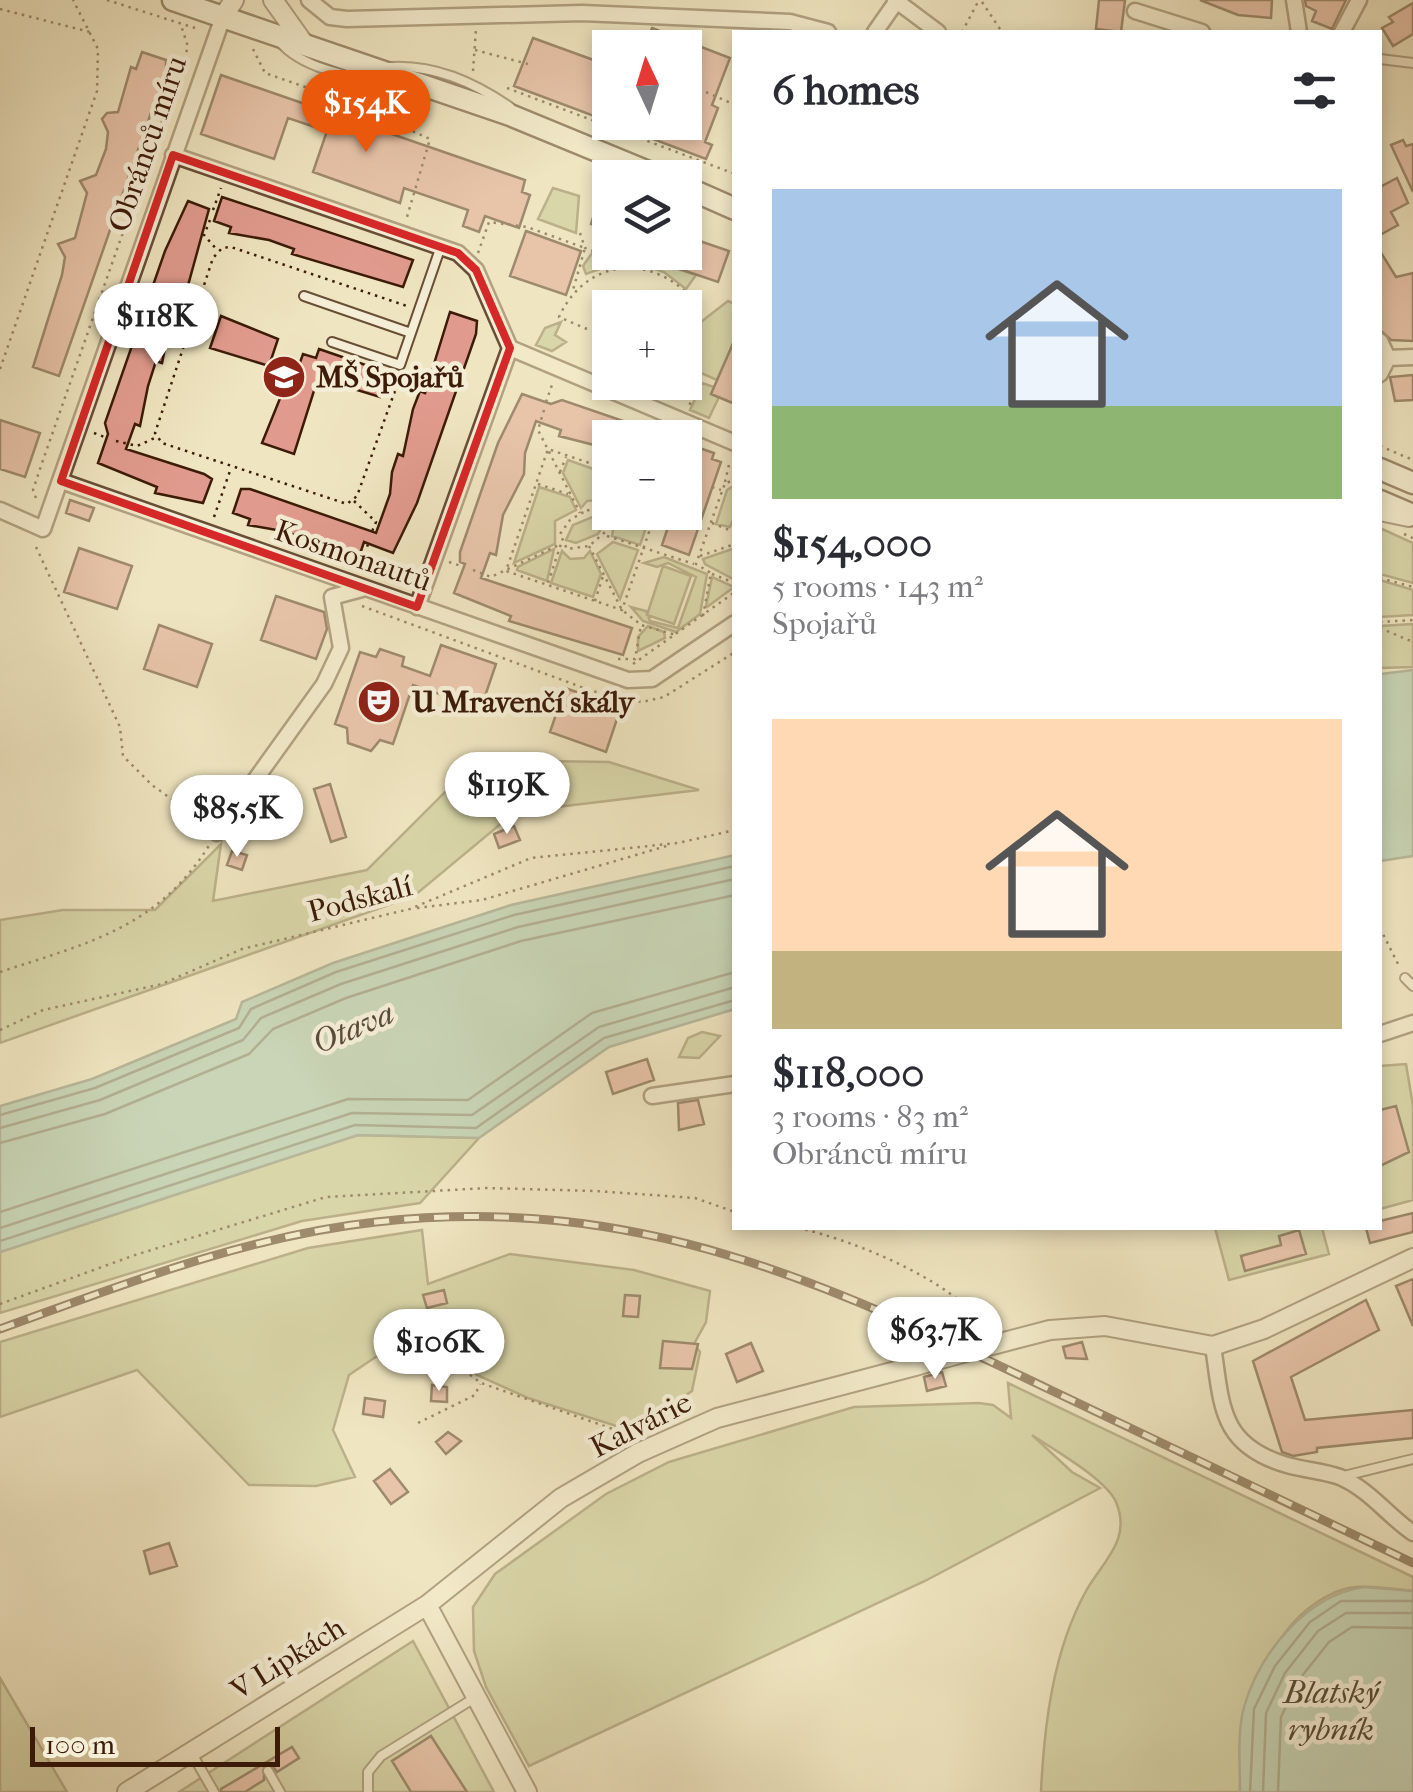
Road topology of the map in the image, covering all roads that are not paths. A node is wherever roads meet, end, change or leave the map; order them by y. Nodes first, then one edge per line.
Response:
1 (173, 0) edge
2 (273, 0) edge
3 (309, 0) edge
4 (1294, 0) edge
5 (1359, 0) edge
6 (896, 1) edge
7 (228, 8) edge
8 (1135, 10) dead end
9 (745, 26) edge
10 (820, 30) edge
11 (876, 30) edge
12 (935, 30) edge
13 (1196, 30) edge
14 (1298, 30) edge
15 (1343, 30) edge
16 (272, 34) junction
17 (305, 45) junction
18 (1382, 59) edge
19 (1413, 62) edge
20 (371, 67) junction
21 (416, 82) junction
22 (539, 126) junction
23 (173, 155) junction
24 (619, 160) edge
25 (702, 194) edge
26 (732, 208) edge
27 (442, 246) junction
28 (304, 296) dead end
29 (411, 334) junction
30 (332, 342) dead end
31 (1382, 345) edge
32 (510, 348) junction
33 (1413, 357) edge
34 (1388, 358) junction
35 (1382, 370) edge
36 (732, 441) edge
37 (1382, 471) edge
38 (61, 481) junction
39 (1413, 484) edge
40 (1382, 501) edge
41 (0, 510) edge
42 (1382, 517) edge
43 (1413, 518) edge
44 (360, 581) junction
45 (417, 607) junction
46 (732, 625) edge
47 (217, 833) road end
48 (1406, 978) road end
49 (1413, 986) edge
50 (1413, 1024) edge
51 (1382, 1033) edge
52 (732, 1084) edge
53 (652, 1096) dead end
54 (1413, 1258) edge
55 (1213, 1346) junction
56 (1413, 1460) edge
57 (1339, 1477) junction
58 (1413, 1533) edge
59 (427, 1605) junction
60 (476, 1698) junction
61 (191, 1752) junction
62 (268, 1771) dead end
63 (127, 1792) edge
64 (214, 1792) edge
65 (280, 1792) edge
66 (368, 1792) edge
67 (527, 1792) edge

1 - 7 main road
2 - 17 street
3 - 9 street
4 - 14 street
5 - 15 street
6 - 11 street
6 - 12 street
7 - 16 main road
7 - 23 street, Obránců míru
8 - 13 street
9 - 10 street
16 - 17 main road
16 - 21 lane
17 - 20 main road
18 - 19 lane
20 - 21 main road
20 - 22 lane
21 - 22 main road
22 - 24 main road
23 - 27 street
23 - 38 street, Obránců míru
25 - 26 main road
27 - 29 lane
27 - 32 street
28 - 29 lane
29 - 30 lane
31 - 34 street
32 - 36 street
32 - 45 street
33 - 34 street
34 - 35 street
37 - 39 main road
38 - 41 street, Obránců míru
38 - 44 street, Kosmonautů
40 - 43 main road
42 - 43 lane
44 - 45 street, Kosmonautů
44 - 47 street
45 - 46 street, Kosmonautů
48 - 49 lane
50 - 51 street
52 - 53 street
54 - 55 street
55 - 57 street
55 - 59 street, Kalvárie, bridge
56 - 57 lane
57 - 58 street
59 - 60 street
59 - 61 street, V Lipkách
60 - 66 lane
60 - 67 street
61 - 63 street, V Lipkách
61 - 64 lane
62 - 65 lane

